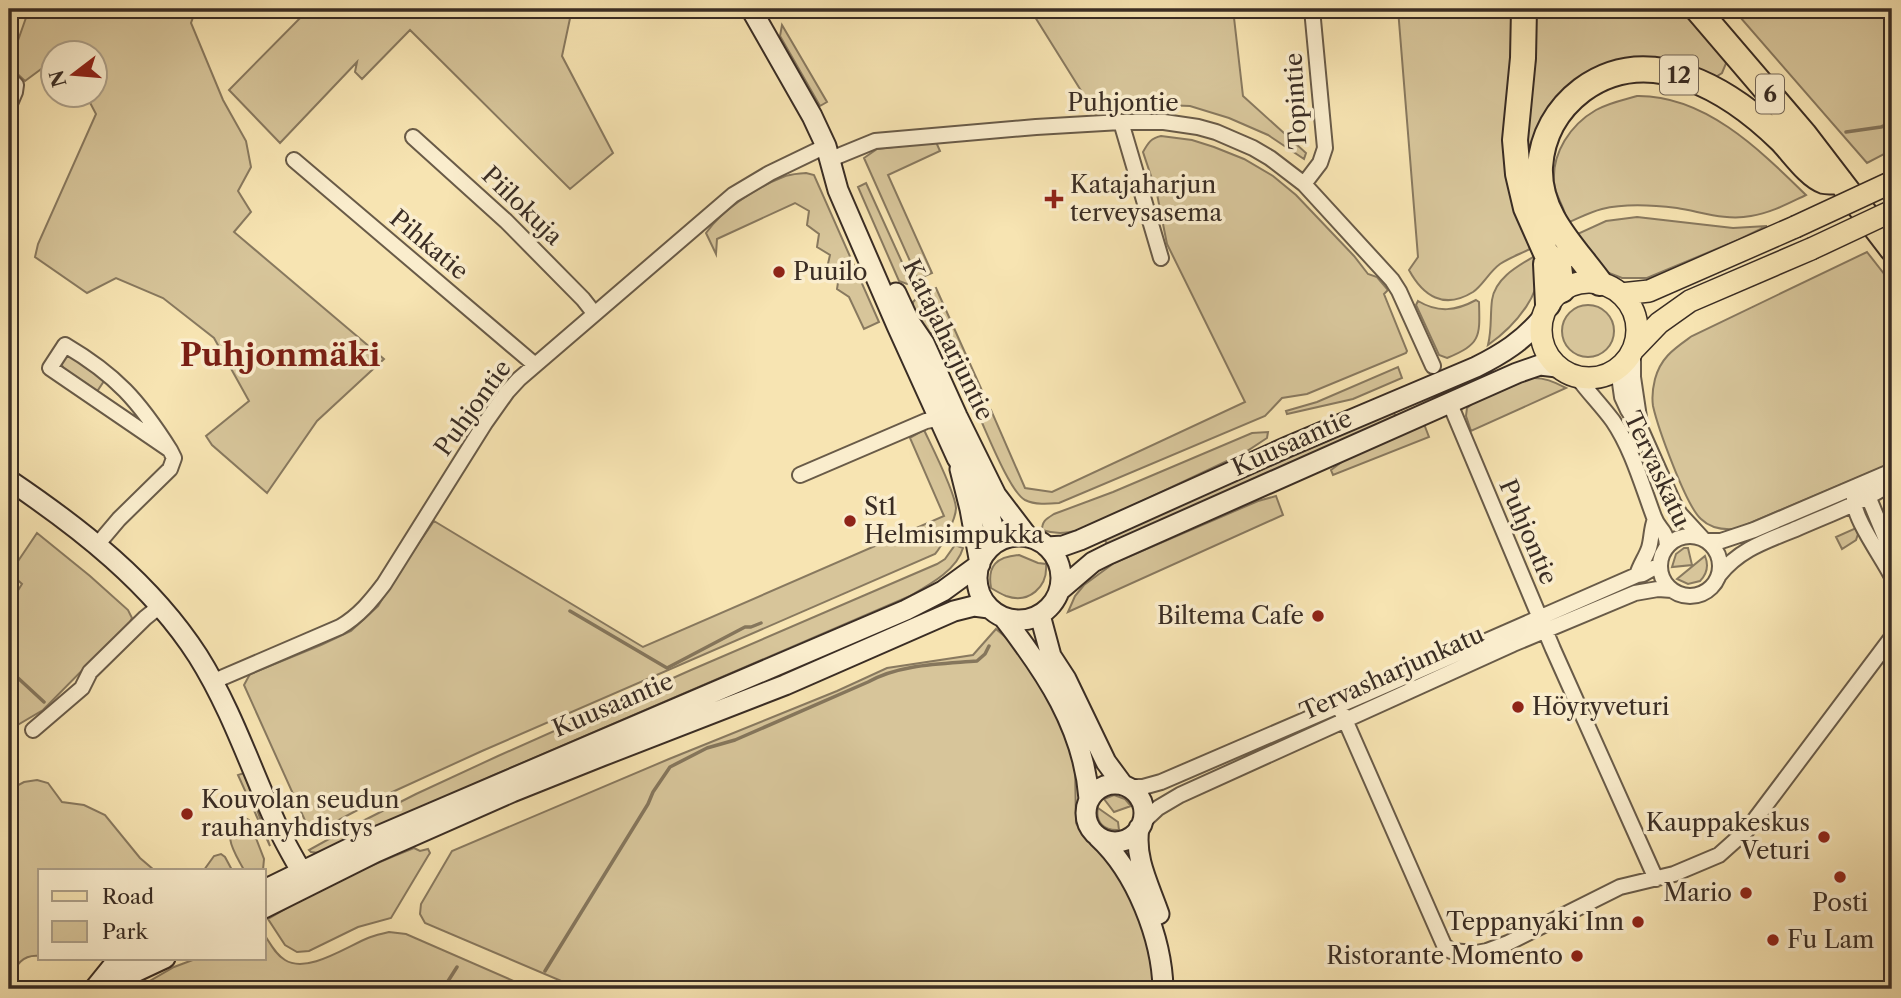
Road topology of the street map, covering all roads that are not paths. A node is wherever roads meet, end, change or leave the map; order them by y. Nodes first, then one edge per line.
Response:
1 (751, 9) edge
2 (1312, 9) edge
3 (1524, 9) edge
4 (1697, 9) edge
5 (9, 78) edge
6 (9, 107) edge
7 (1122, 122) junction
8 (413, 137) dead end
9 (828, 153) junction
10 (294, 160) dead end
11 (1840, 181) junction
12 (1892, 182) edge
13 (1304, 184) junction
14 (1892, 211) edge
15 (1889, 241) edge
16 (1161, 258) dead end
17 (1610, 288) junction
18 (1551, 304) junction
19 (594, 313) junction
20 (1633, 350) junction
21 (534, 364) junction
22 (1433, 366) dead end
23 (1557, 367) junction
24 (1618, 369) junction
25 (1578, 378) junction
26 (1453, 411) dead end
27 (948, 417) junction
28 (1642, 432) junction
29 (170, 450) junction
30 (957, 458) junction
31 (1892, 471) edge
32 (800, 475) dead end
33 (9, 480) edge
34 (1892, 483) edge
35 (1855, 486) junction
36 (1868, 496) junction
37 (1853, 504) junction
38 (1655, 519) junction
39 (1028, 537) junction
40 (1705, 540) junction
41 (994, 544) junction
42 (97, 545) junction
43 (1667, 546) junction
44 (1047, 547) junction
45 (1892, 554) edge
46 (979, 564) junction
47 (1659, 565) junction
48 (1637, 575) junction
49 (1719, 575) junction
50 (1892, 577) edge
51 (1672, 590) junction
52 (1057, 595) junction
53 (160, 606) junction
54 (996, 612) junction
55 (1040, 615) junction
56 (1539, 617) junction
57 (1545, 631) junction
58 (1892, 636) edge
59 (1066, 678) junction
60 (212, 682) junction
61 (1339, 706) junction
62 (1344, 721) junction
63 (33, 730) dead end
64 (1126, 786) junction
65 (1089, 799) junction
66 (1141, 825) junction
67 (1097, 836) junction
68 (305, 878) junction
69 (1656, 879) junction
70 (266, 889) edge
71 (266, 907) edge
72 (126, 960) edge
73 (161, 960) edge
74 (96, 989) edge
75 (1163, 989) edge
76 (1175, 989) edge

1 - 9 main road, Katajaharjuntie
2 - 13 street, Topintie
3 - 18 highway
4 - 11 highway, 6
5 - 6 street
7 - 9 street, Puhjontie
7 - 13 street, Puhjontie
7 - 16 street
8 - 19 street, Piilokuja
9 - 19 street, Puhjontie
9 - 27 main road, Katajaharjuntie
9 - 27 main road, Katajaharjuntie
10 - 21 street, Pihkatie
11 - 15 highway, 6
11 - 17 highway, 12
12 - 17 main road, bridge
13 - 22 street, Puhjontie
14 - 20 main road, bridge
17 - 18 main road
17 - 20 main road
18 - 23 main road
18 - 44 main road, Kuusaantie
19 - 21 street, Puhjontie
20 - 24 main road
20 - 28 street
21 - 60 street, Puhjontie
23 - 25 main road
23 - 52 main road, Kuusaantie
24 - 25 main road
24 - 28 street, Tervaskatu
25 - 38 street, Tervaskatu
26 - 56 street, Puhjontie
27 - 30 main road, Katajaharjuntie
27 - 32 street
27 - 39 main road, Katajaharjuntie
28 - 40 street, Tervaskatu
29 - 29 street
29 - 42 street
30 - 41 main road, Katajaharjuntie
30 - 46 main road
31 - 35 street
33 - 42 main road
34 - 36 street
35 - 36 street
35 - 37 street
35 - 40 street
36 - 37 street
36 - 45 street
37 - 49 street
37 - 50 street
38 - 43 street, Tervaskatu
38 - 48 street
39 - 41 main road
39 - 44 main road
40 - 43 street
40 - 49 street
41 - 46 main road
42 - 53 main road
43 - 47 street
44 - 52 main road
46 - 54 main road
46 - 68 main road, Kuusaantie
47 - 48 street, Tervasharjunkatu
47 - 51 street
48 - 56 street, Tervasharjunkatu
49 - 51 street
51 - 57 street, Tervasharjunkatu
52 - 55 main road
52 - 59 main road
53 - 60 main road
53 - 63 street
54 - 55 main road
54 - 65 main road
54 - 68 main road, Kuusaantie
55 - 59 main road
56 - 57 street, Puhjontie
56 - 61 street, Tervasharjunkatu
57 - 62 street, Tervasharjunkatu
57 - 69 street, Puhjontie
58 - 69 street
59 - 64 main road
60 - 68 main road
61 - 62 street
61 - 64 street, Tervasharjunkatu
62 - 66 street, Tervasharjunkatu
62 - 69 street
64 - 65 main road
64 - 66 main road
65 - 67 main road
66 - 67 main road
66 - 76 main road
67 - 75 main road
68 - 70 main road, Kuusaantie
68 - 71 main road, Kuusaantie
72 - 74 main road
73 - 74 main road

